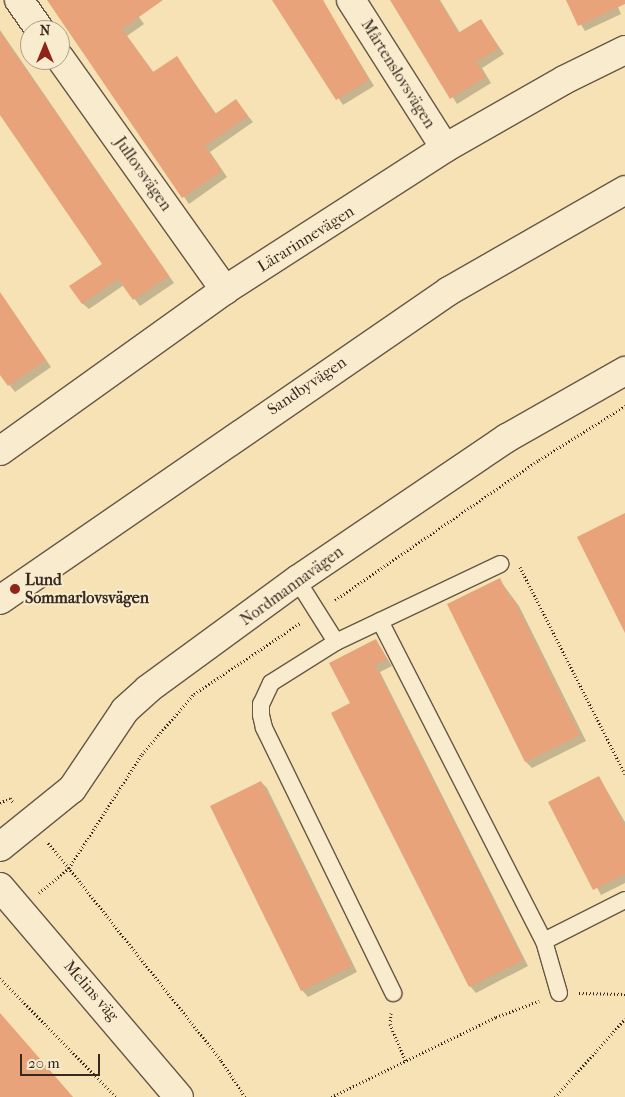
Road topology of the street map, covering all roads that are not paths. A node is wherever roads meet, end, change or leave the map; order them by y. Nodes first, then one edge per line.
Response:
1 (19, 0) edge
2 (352, 0) edge
3 (33, 20) edge
4 (625, 50) edge
5 (69, 70) edge
6 (445, 148) junction
7 (625, 190) edge
8 (225, 290) junction
9 (625, 371) edge
10 (3, 442) edge
11 (500, 564) road end
12 (297, 580) junction
13 (0, 600) edge
14 (380, 622) junction
15 (336, 642) junction
16 (0, 847) edge
17 (0, 887) edge
18 (625, 900) edge
19 (544, 941) junction
20 (393, 992) road end
21 (560, 993) road end
22 (179, 1097) edge

1 - 3 street
2 - 6 street, Mårtenslovsvägen
4 - 6 street, Lärarinnevägen
5 - 8 street, Jullovsvägen
6 - 8 street, Lärarinnevägen
7 - 13 street, Sandbyvägen
8 - 10 street, Lärarinnevägen
9 - 12 street, Nordmannavägen
11 - 14 lane
12 - 15 lane
12 - 16 street, Nordmannavägen
14 - 15 lane
14 - 19 lane
15 - 20 lane
17 - 22 street, Melins väg
18 - 19 lane
19 - 21 lane

